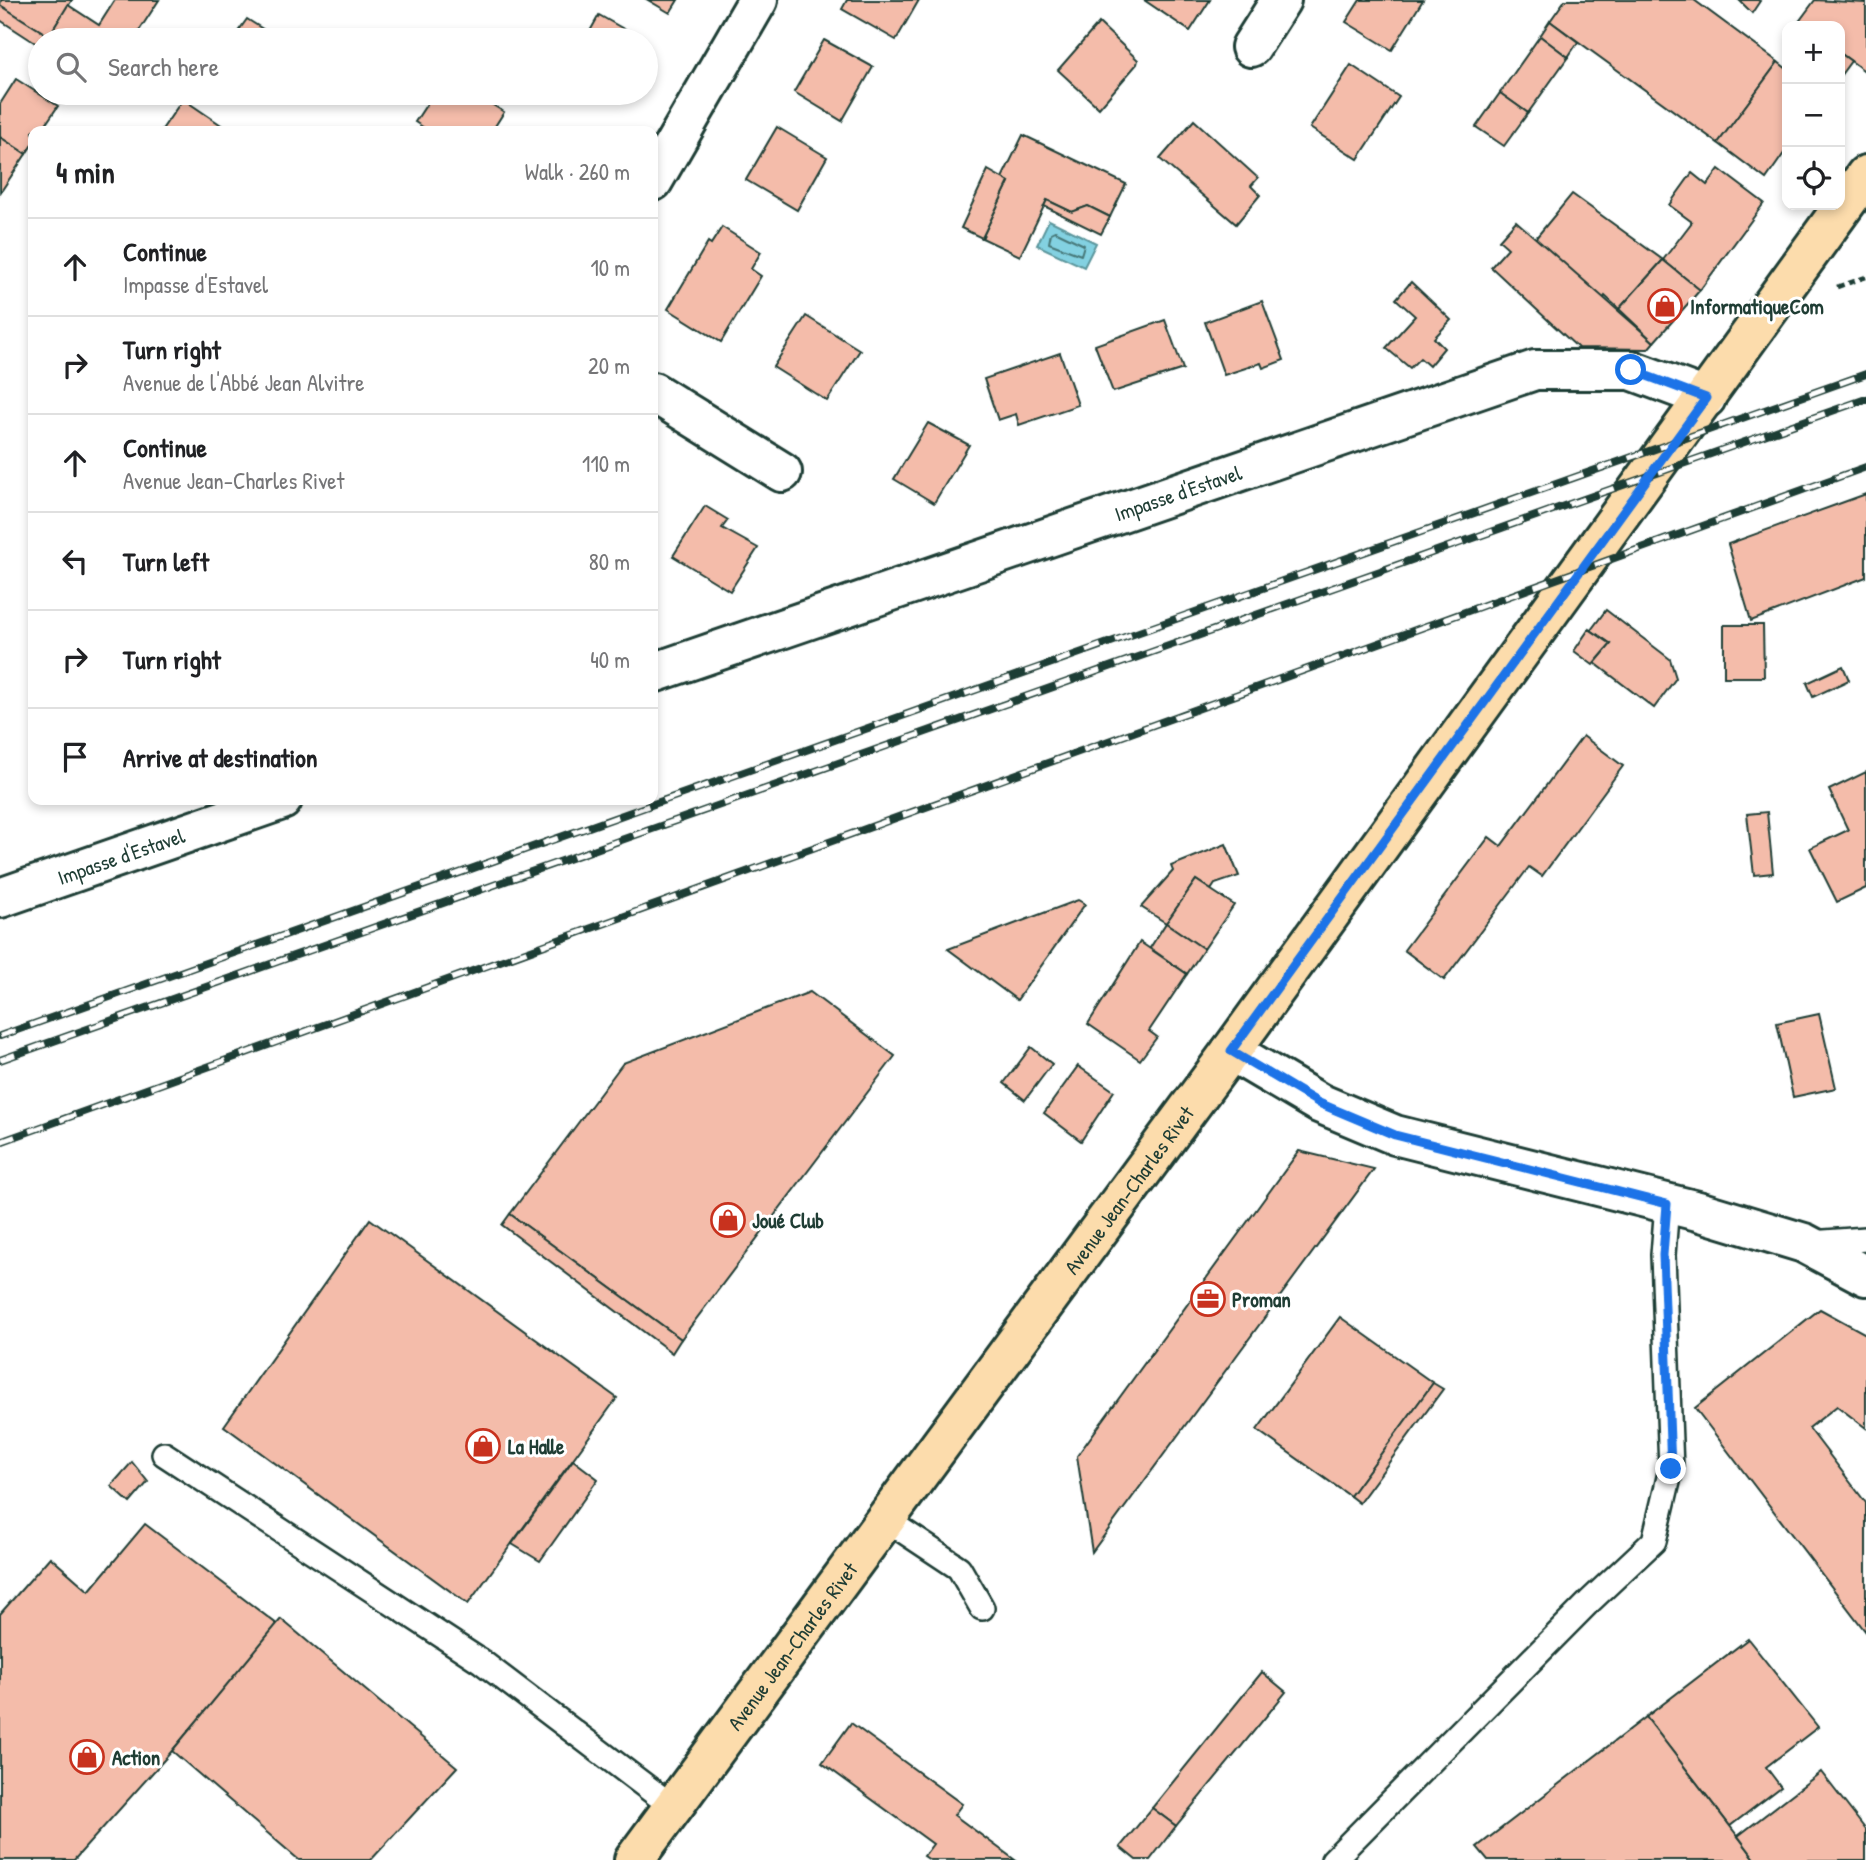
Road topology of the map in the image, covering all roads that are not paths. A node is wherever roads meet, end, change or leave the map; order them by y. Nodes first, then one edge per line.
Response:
1 (758, 0) edge
2 (1281, 0) edge
3 (1251, 47) dead end
4 (658, 172) edge
5 (1866, 176) edge
6 (658, 395) edge
7 (1706, 398) junction
8 (782, 472) dead end
9 (658, 671) edge
10 (268, 805) edge
11 (0, 898) edge
12 (1231, 1051) junction
13 (1667, 1204) junction
14 (1866, 1239) edge
15 (1804, 1243) junction
16 (1866, 1276) edge
17 (164, 1454) dead end
18 (885, 1519) junction
19 (982, 1608) dead end
20 (673, 1807) junction
21 (634, 1860) edge
22 (1333, 1860) edge

1 - 4 street
2 - 3 street
5 - 7 main road, Avenue Jean-Charles Rivet
6 - 8 street
7 - 9 street, Impasse d'Estavel
7 - 12 main road, Avenue Jean-Charles Rivet
10 - 11 street, Impasse d'Estavel
12 - 13 street
12 - 18 main road, Avenue Jean-Charles Rivet
13 - 15 street
13 - 22 lane
14 - 15 lane
15 - 16 street
17 - 20 lane
18 - 19 lane
18 - 20 main road, Avenue Jean-Charles Rivet
20 - 21 main road, Avenue Jean-Charles Rivet

